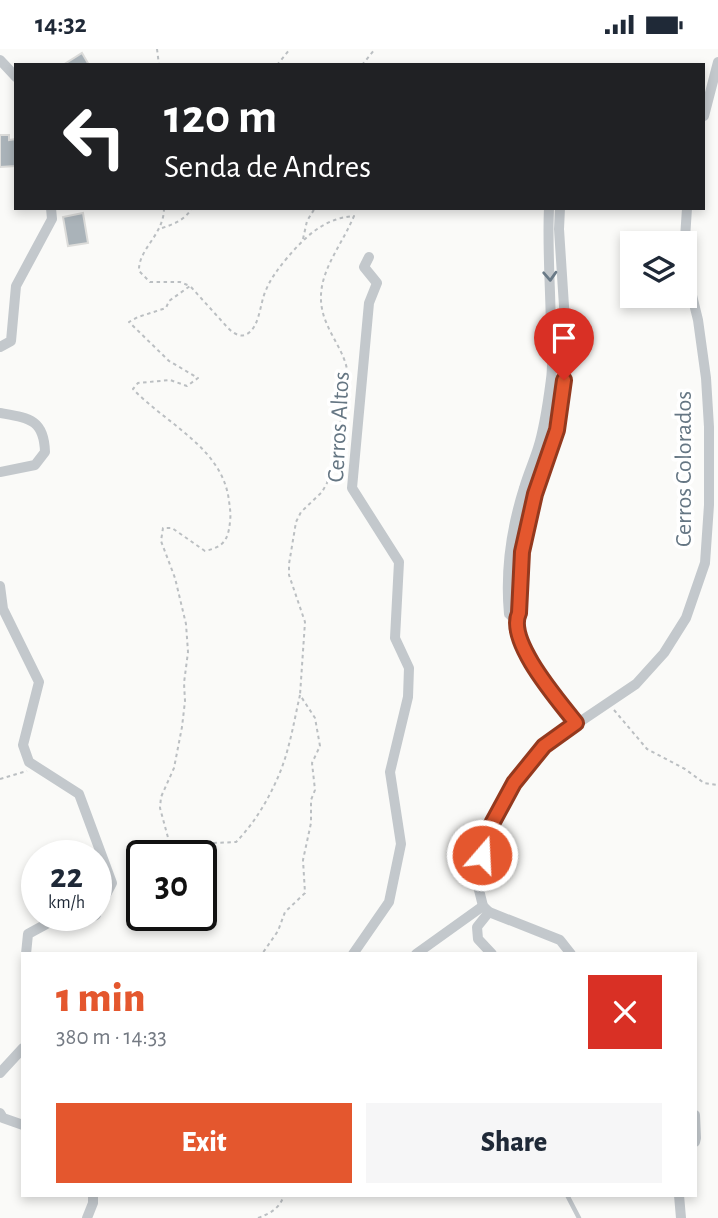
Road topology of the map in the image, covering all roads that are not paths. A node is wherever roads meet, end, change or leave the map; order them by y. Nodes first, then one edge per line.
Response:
1 (0, 60) edge
2 (718, 62) edge
3 (14, 75) edge
4 (705, 112) edge
5 (51, 210) edge
6 (549, 210) edge
7 (561, 210) edge
8 (687, 210) edge
9 (686, 231) edge
10 (369, 257) dead end
11 (551, 301) junction
12 (564, 301) junction
13 (695, 308) edge
14 (0, 347) edge
15 (0, 413) edge
16 (0, 472) edge
17 (523, 490) junction
18 (535, 494) junction
19 (0, 586) edge
20 (516, 620) junction
21 (576, 723) junction
22 (97, 840) edge
23 (486, 909) junction
24 (34, 931) edge
25 (26, 952) edge
26 (354, 952) edge
27 (418, 952) edge
28 (490, 952) edge
29 (569, 952) edge
30 (21, 1050) edge
31 (0, 1073) edge
32 (0, 1113) edge
33 (21, 1124) edge
34 (93, 1197) edge
35 (568, 1197) edge
36 (679, 1197) edge
37 (87, 1218) edge
38 (579, 1218) edge
39 (681, 1218) edge

1 - 3 street
2 - 4 street
5 - 14 street
6 -> 11 street
7 - 12 street
8 - 9 street
10 - 26 street, Cerros Altos
11 - 12 lane
11 - 17 street
12 - 18 street
13 - 21 street, Cerros Colorados
15 - 16 street
17 - 18 lane
17 - 20 street
18 - 20 street
19 - 22 street
20 - 21 street
21 - 23 street, Cerros Colorados
23 - 27 street
23 - 28 street
23 - 29 street
24 - 25 street
30 - 31 street
32 - 33 street
34 - 37 street
35 - 38 lane
36 - 39 street

